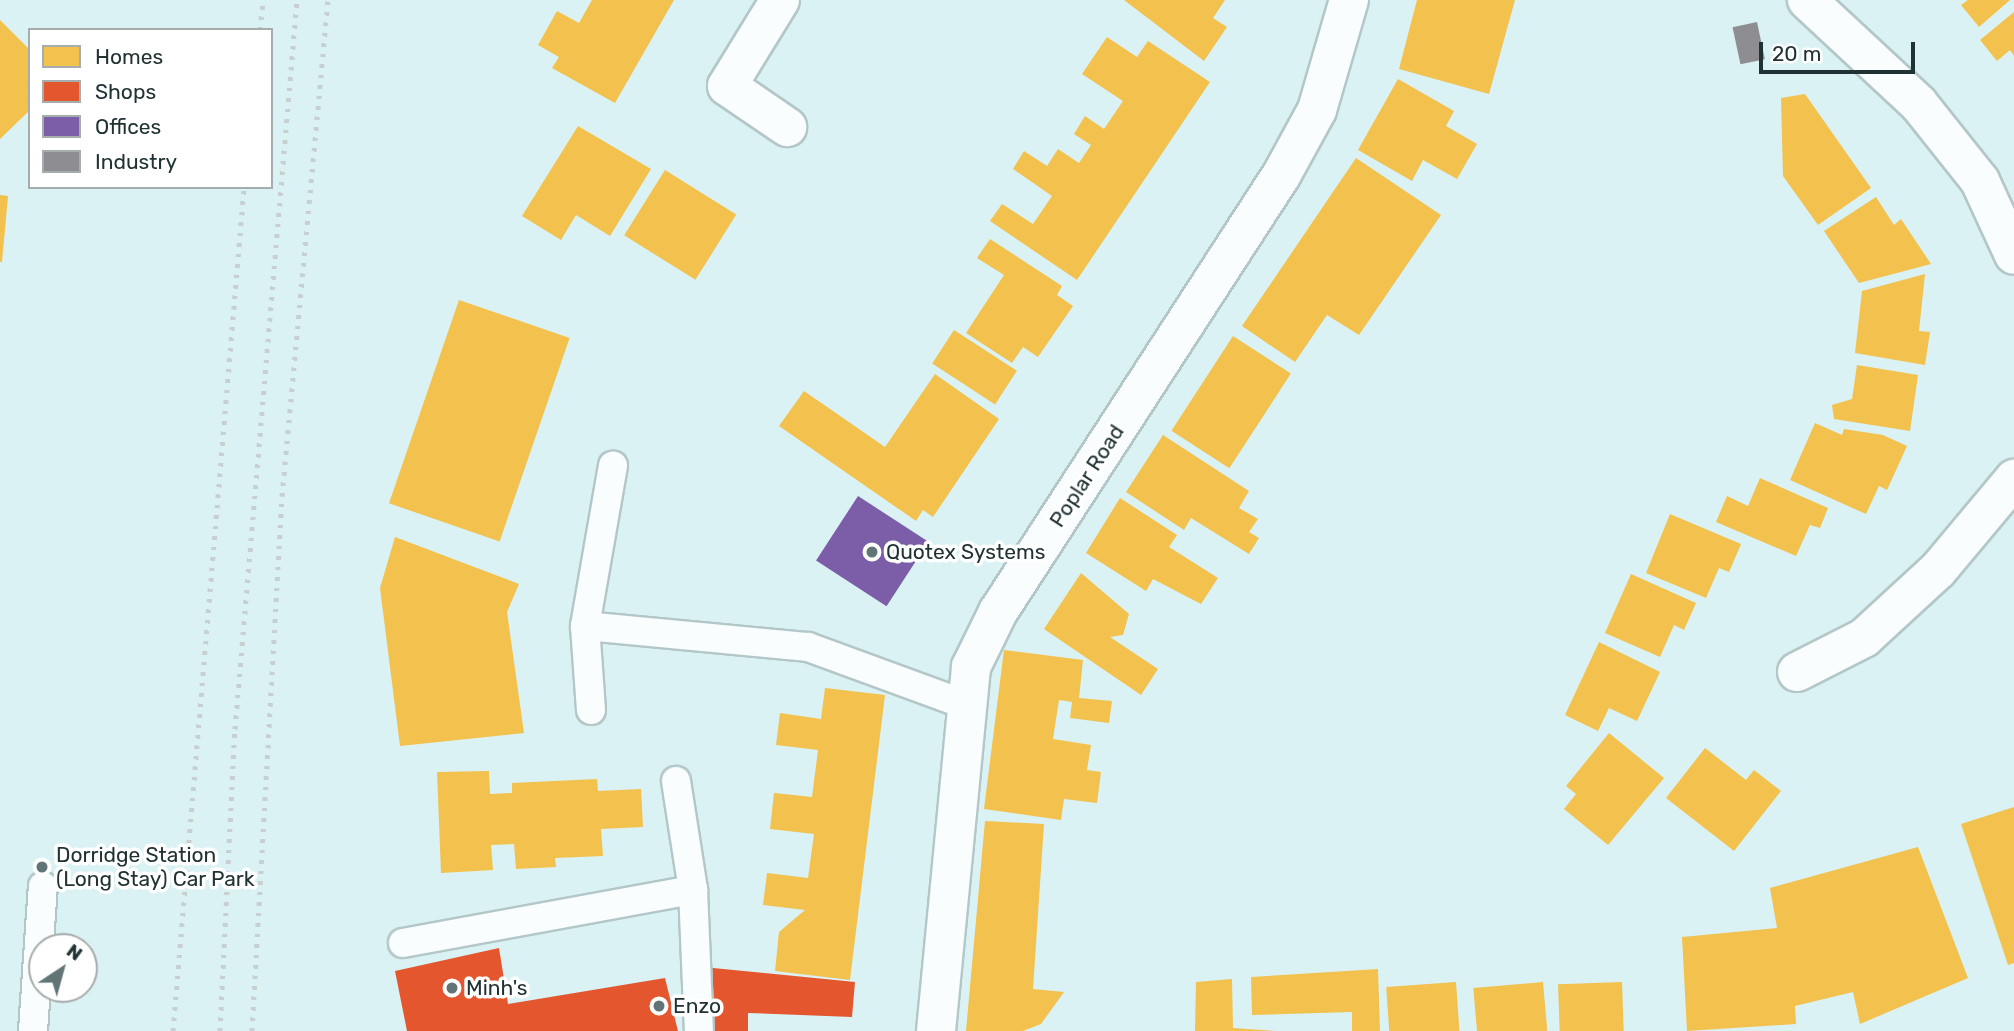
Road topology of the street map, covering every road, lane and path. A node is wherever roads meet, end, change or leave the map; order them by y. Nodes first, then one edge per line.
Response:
1 (780, 0) edge
2 (1349, 0) edge
3 (1807, 0) edge
4 (787, 127) dead end
5 (2014, 255) edge
6 (613, 465) dead end
7 (2014, 479) edge
8 (585, 626) junction
9 (1797, 672) dead end
10 (964, 704) junction
11 (591, 710) dead end
12 (676, 781) dead end
13 (43, 886) dead end
14 (693, 890) junction
15 (403, 943) dead end
16 (33, 1031) edge
17 (699, 1031) edge
18 (936, 1031) edge

1 - 4 street
2 - 10 street, Poplar Road
3 - 5 street
6 - 8 lane
7 - 9 street
8 - 10 lane
8 - 11 lane
10 - 18 street, Poplar Road
12 - 14 lane
13 - 16 lane
14 - 15 lane
14 - 17 lane

